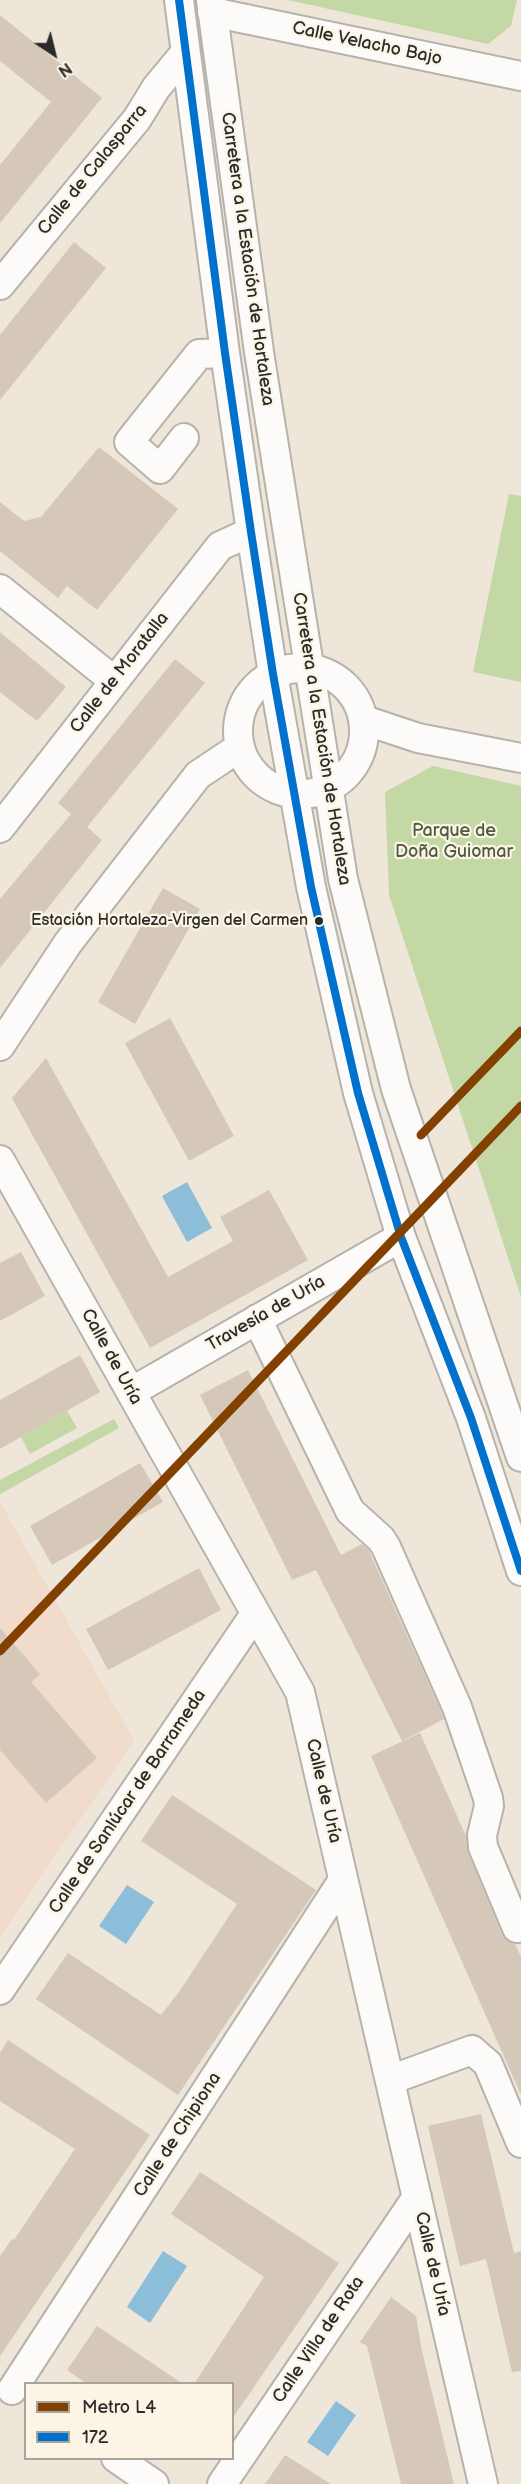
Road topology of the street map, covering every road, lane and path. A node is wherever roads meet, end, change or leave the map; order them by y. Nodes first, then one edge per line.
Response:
1 (179, 0) edge
2 (212, 6) edge
3 (185, 53) junction
4 (521, 76) edge
5 (0, 285) edge
6 (225, 353) junction
7 (184, 438) dead end
8 (251, 532) junction
9 (0, 589) edge
10 (309, 668) junction
11 (273, 674) junction
12 (113, 680) junction
13 (364, 720) junction
14 (240, 747) junction
15 (521, 758) edge
16 (329, 788) junction
17 (294, 794) junction
18 (0, 828) edge
19 (0, 1046) edge
20 (0, 1160) edge
21 (401, 1237) junction
22 (257, 1319) junction
23 (131, 1392) junction
24 (521, 1457) edge
25 (521, 1571) edge
26 (255, 1614) junction
27 (343, 1880) junction
28 (517, 1928) dead end
29 (0, 1990) edge
30 (390, 2080) junction
31 (521, 2143) edge
32 (417, 2197) junction
33 (13, 2390) edge
34 (119, 2460) edge
35 (154, 2484) edge
36 (222, 2484) edge
37 (483, 2484) edge

1 - 3 street, Carretera a la Estación de Hortaleza
2 - 4 street, Calle Velacho Bajo
2 - 10 street, Carretera a la Estación de Hortaleza
3 - 5 street, Calle de Calasparra
3 - 6 street, Carretera a la Estación de Hortaleza
6 - 7 street
6 - 8 street, Carretera a la Estación de Hortaleza
8 - 11 street, Carretera a la Estación de Hortaleza
8 - 12 street, Calle de Moratalla
9 - 12 street
10 - 11 street
10 - 13 street
10 - 16 street, Carretera a la Estación de Hortaleza
11 - 14 street
11 - 17 street, Carretera a la Estación de Hortaleza
12 - 18 street, Calle de Moratalla
13 - 15 street
13 - 16 street
14 - 17 street
14 - 19 street
16 - 17 street
16 - 24 street, Carretera a la Estación de Hortaleza
17 - 21 street, Carretera a la Estación de Hortaleza
20 - 23 street, Calle de Uría
21 - 22 street, Travesía de Uría
21 - 25 street, Carretera a la Estación de Hortaleza
22 - 23 street, Travesía de Uría
22 - 28 street
23 - 26 street, Calle de Uría
26 - 27 street, Calle de Uría
26 - 29 street, Calle de Sanlúcar de Barrameda
27 - 30 street, Calle de Uría
27 - 33 street, Calle de Chipiona
30 - 31 street
30 - 32 street, Calle de Uría
32 - 36 street, Calle Villa de Rota
32 - 37 street, Calle de Uría
34 - 35 street

